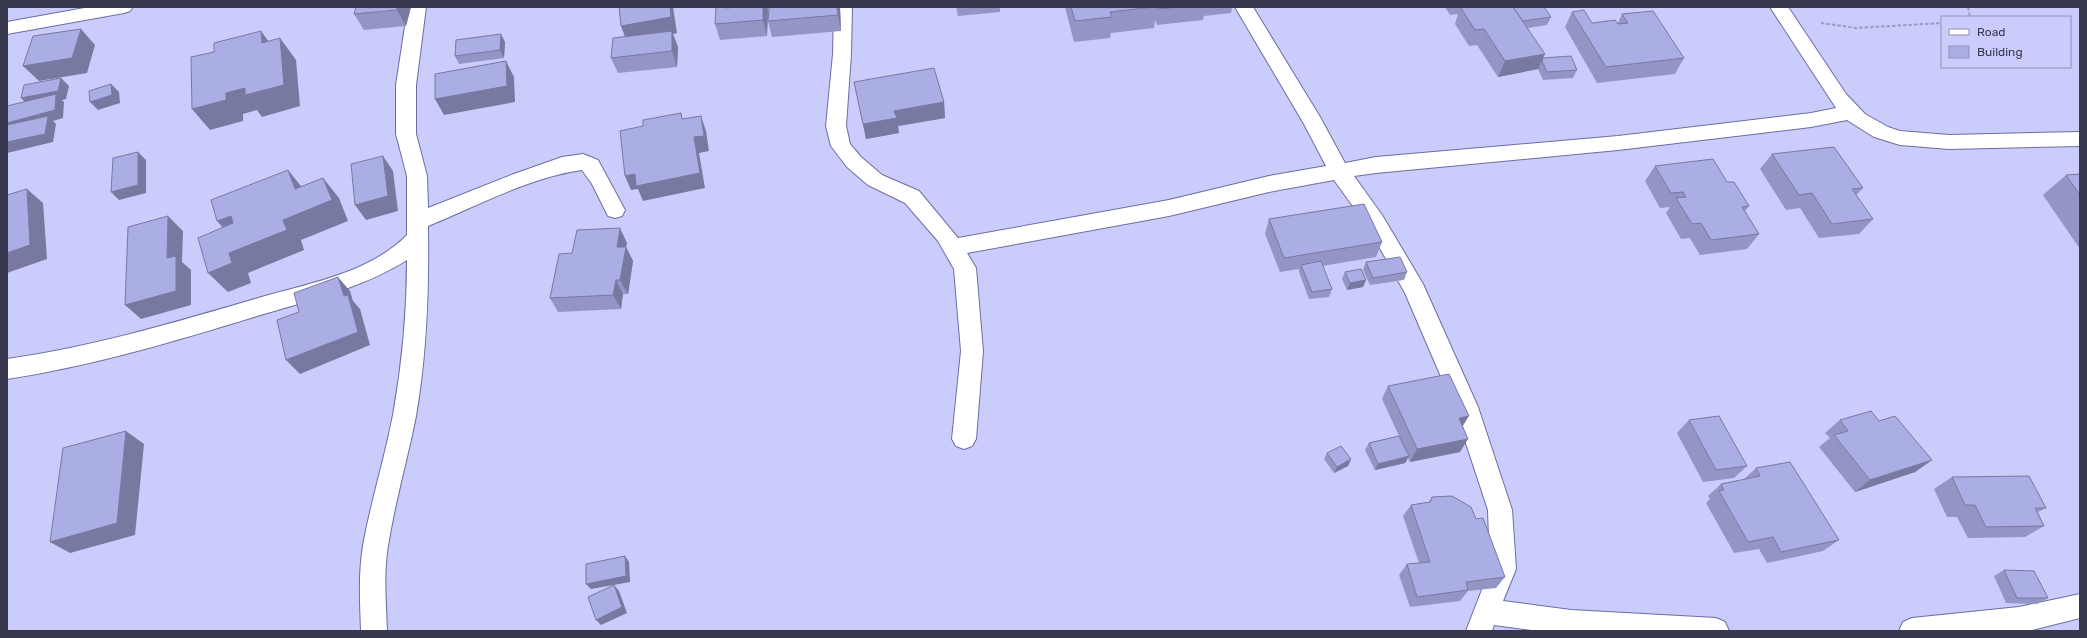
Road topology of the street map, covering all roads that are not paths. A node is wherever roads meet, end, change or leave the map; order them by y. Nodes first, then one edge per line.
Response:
1 (17, 7) edge
2 (124, 7) edge
3 (417, 7) edge
4 (843, 7) edge
5 (1244, 7) edge
6 (1782, 12) edge
7 (11, 27) edge
8 (1851, 112) junction
9 (2080, 139) edge
10 (1339, 171) junction
11 (615, 210) dead end
12 (419, 229) junction
13 (953, 247) junction
14 (7, 368) edge
15 (964, 439) dead end
16 (2080, 606) edge
17 (1483, 621) edge
18 (374, 631) edge
19 (1716, 631) edge
20 (1912, 631) edge

1 - 7 street
2 - 7 street
3 - 12 street
4 - 13 street
5 - 10 street
6 - 8 street
8 - 9 street
8 - 10 street
10 - 13 street
10 - 17 street
11 - 12 street
12 - 14 street
12 - 18 street
13 - 15 street
16 - 20 street
17 - 19 street

